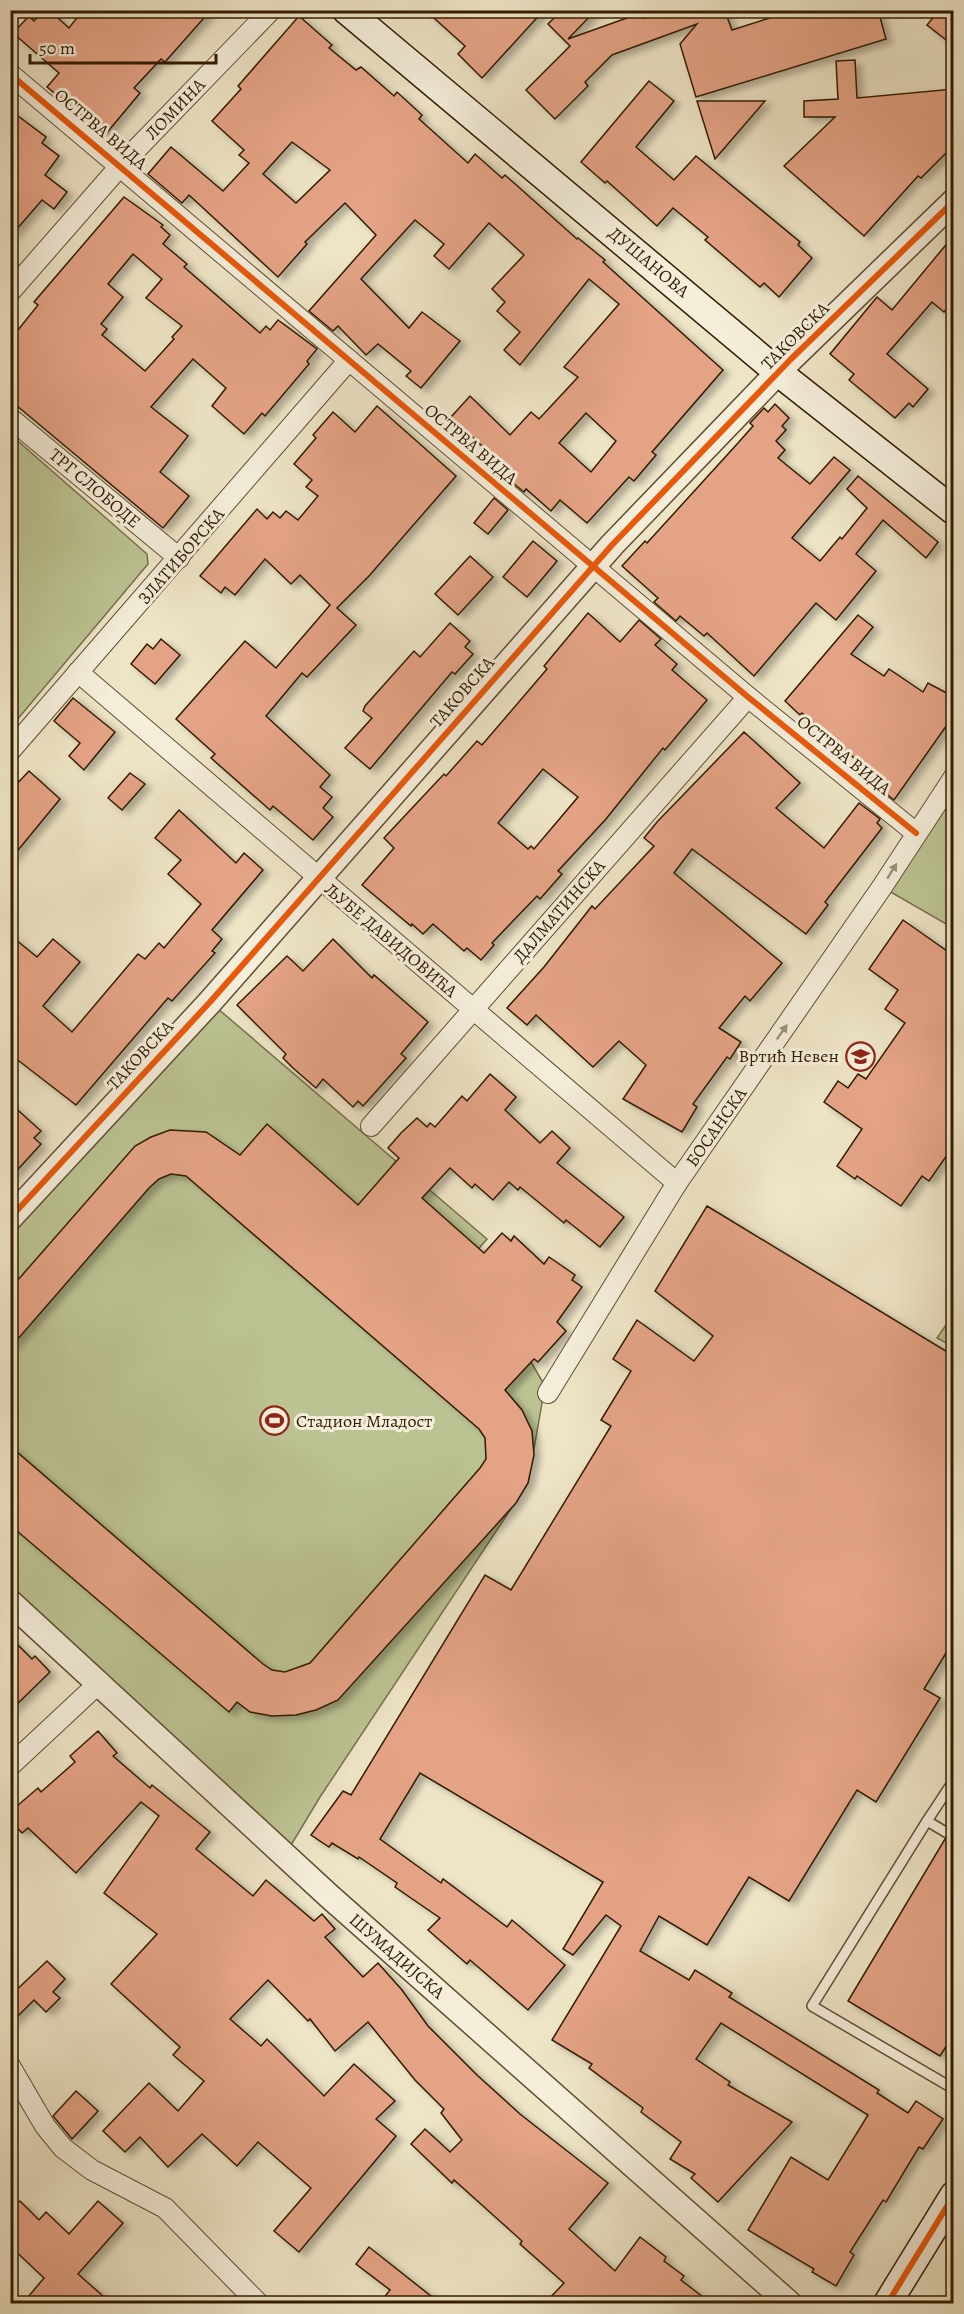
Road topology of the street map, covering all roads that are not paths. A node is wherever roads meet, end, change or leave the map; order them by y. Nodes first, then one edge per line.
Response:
1 (271, 10) edge
2 (346, 10) edge
3 (10, 74) edge
4 (120, 165) junction
5 (954, 201) edge
6 (10, 292) edge
7 (350, 360) junction
8 (779, 373) junction
9 (10, 418) edge
10 (954, 511) edge
11 (179, 558) junction
12 (593, 566) junction
13 (78, 672) junction
14 (748, 697) junction
15 (10, 751) edge
16 (954, 777) edge
17 (916, 833) junction
18 (317, 878) junction
19 (472, 1009) junction
20 (371, 1126) dead end
21 (677, 1184) junction
22 (10, 1218) edge
23 (548, 1393) dead end
24 (10, 1602) edge
25 (100, 1682) junction
26 (10, 1766) edge
27 (954, 1780) edge
28 (927, 1821) junction
29 (954, 1838) edge
30 (10, 2066) edge
31 (954, 2089) edge
32 (954, 2195) edge
33 (895, 2301) edge
34 (259, 2304) edge
35 (790, 2304) edge

1 - 4 street, ЛОМИНА
2 - 8 main road, ДУШАНОВА
3 - 4 street, ОСТРВА ВИДА
4 - 6 street, ЛОМИНА
4 - 7 street, ОСТРВА ВИДА
5 - 8 street, ТАКОВСКА
7 - 11 street, ЗЛАТИБОРСКА
7 - 12 street, ОСТРВА ВИДА
8 - 10 main road, ДУШАНОВА
8 - 12 street, ТАКОВСКА
9 - 11 street, ТРГ СЛОБОДЕ
11 - 13 street, ЗЛАТИБОРСКА
12 - 14 street, ОСТРВА ВИДА
12 - 18 street, ТАКОВСКА
13 - 15 street, ЗЛАТИБОРСКА
13 - 18 street, ЉУБЕ ДАВИДОВИЋА
14 - 17 street, ОСТРВА ВИДА
14 - 19 street, ДАЛМАТИНСКА
16 - 17 street, БОСАНСКА
21 -> 17 street, БОСАНСКА
18 - 19 street, ЉУБЕ ДАВИДОВИЋА
18 - 22 street, ТАКОВСКА
19 - 20 street, ДАЛМАТИНСКА
19 - 21 street, ЉУБЕ ДАВИДОВИЋА
21 - 23 street, БОСАНСКА
24 - 25 street, ШУМАДИЈСКА
25 - 26 street
25 - 35 street, ШУМАДИЈСКА
27 - 28 lane
28 - 29 lane
28 - 31 lane
30 - 34 street
32 - 33 main road

